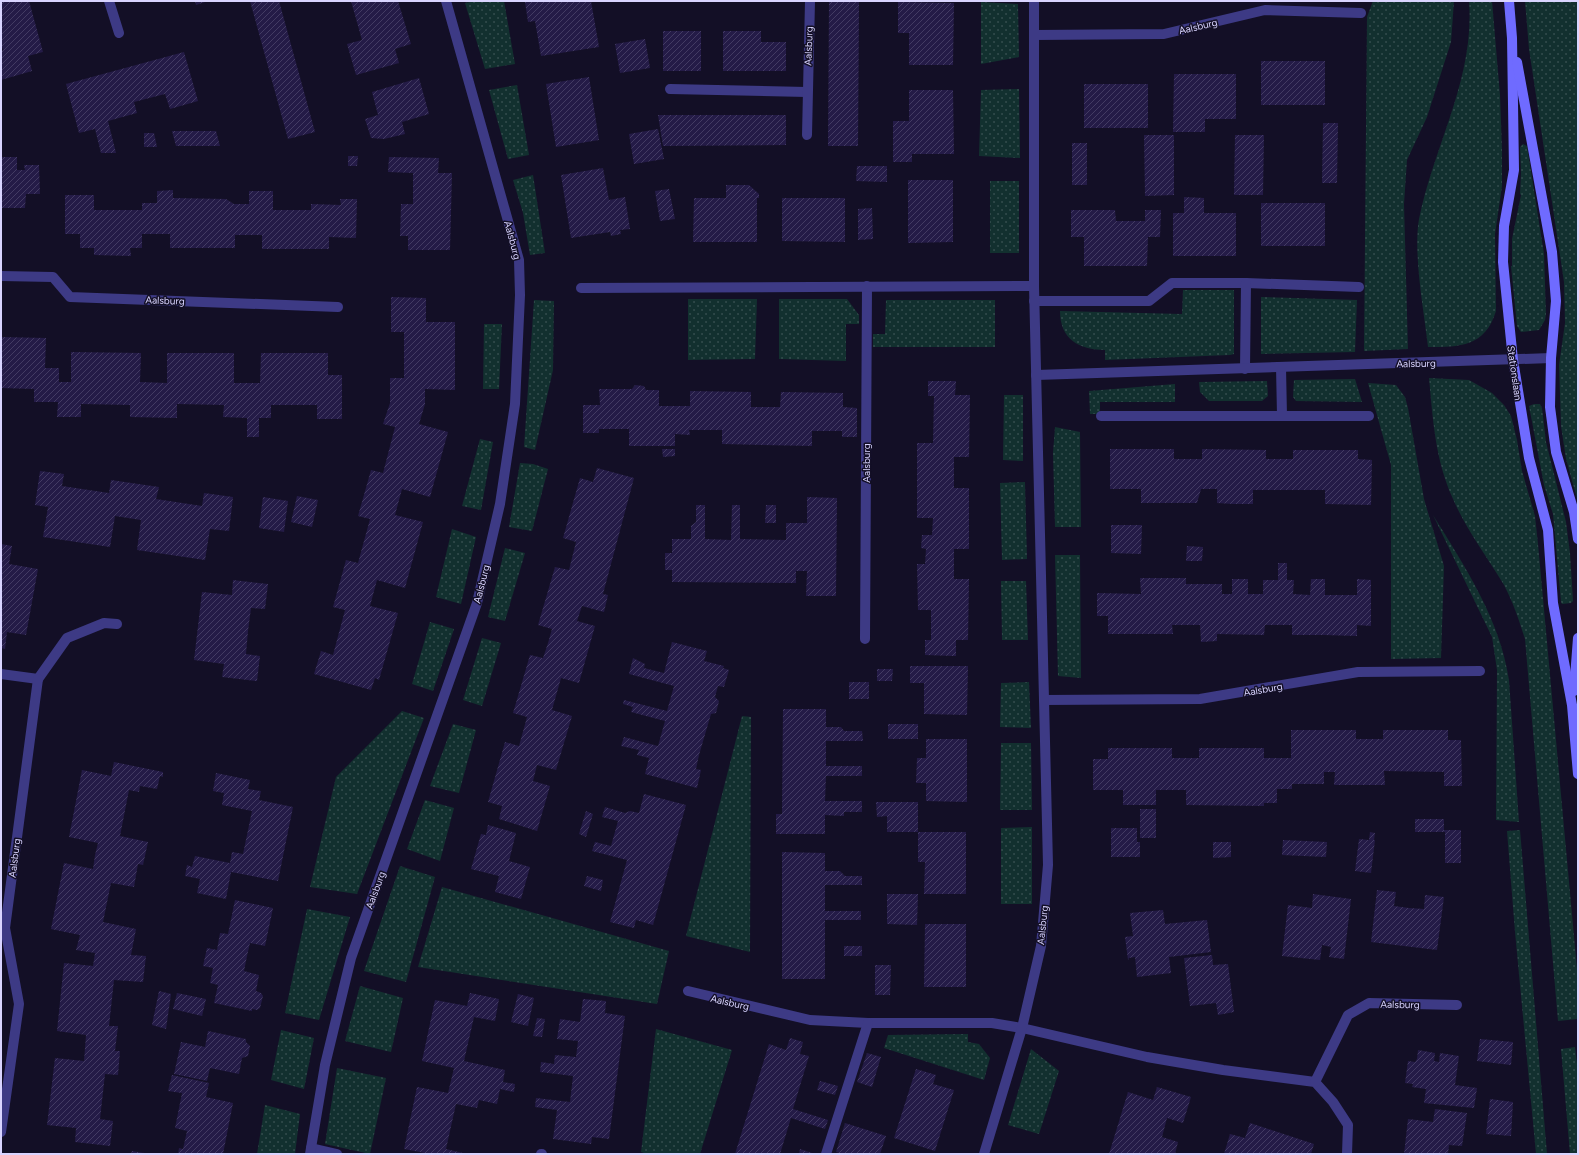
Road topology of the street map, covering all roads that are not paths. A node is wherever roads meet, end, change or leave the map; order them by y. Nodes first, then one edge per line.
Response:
1 (110, 1) edge
2 (446, 1) edge
3 (810, 1) edge
4 (1034, 1) edge
5 (1509, 1) edge
6 (1361, 13) dead end
7 (119, 33) dead end
8 (1034, 35) junction
9 (1512, 38) junction
10 (670, 89) dead end
11 (807, 92) junction
12 (807, 135) dead end
13 (1, 276) edge
14 (1246, 283) junction
15 (867, 286) junction
16 (1034, 286) junction
17 (1359, 286) dead end
18 (581, 288) dead end
19 (1034, 301) junction
20 (338, 307) dead end
21 (1551, 358) junction
22 (1513, 360) junction
23 (1281, 367) junction
24 (1245, 369) junction
25 (1036, 375) junction
26 (1101, 416) dead end
27 (1282, 416) junction
28 (1369, 416) dead end
29 (1578, 539) edge
30 (117, 624) dead end
31 (1578, 638) edge
32 (865, 639) dead end
33 (1480, 671) dead end
34 (1, 674) edge
35 (38, 679) junction
36 (1044, 700) junction
37 (1572, 705) junction
38 (1578, 774) edge
39 (688, 991) dead end
40 (1457, 1005) dead end
41 (868, 1023) junction
42 (1022, 1028) junction
43 (1315, 1082) junction
44 (1, 1132) edge
45 (310, 1151) edge
46 (337, 1154) edge
47 (826, 1154) edge
48 (984, 1154) edge
49 (1347, 1154) edge

1 - 7 street
2 - 45 street, Aalsburg
3 - 11 street, Aalsburg
4 - 8 street, Aalsburg
5 - 9 street, Stationslaan
6 - 8 street, Aalsburg
8 - 16 street, Aalsburg
9 - 21 street, Stationslaan
9 - 22 street, Stationslaan
10 - 11 street
11 - 12 street, Aalsburg
13 - 20 street, Aalsburg
14 - 17 street
14 - 19 street
14 - 24 street
15 - 16 street
15 - 18 street
15 - 32 street, Aalsburg
16 - 19 street, Aalsburg
19 - 25 street, Aalsburg
21 - 22 street, Aalsburg
21 - 29 street, Stationslaan
22 - 23 street, Aalsburg
22 - 37 street, Stationslaan
23 - 24 street, Aalsburg
23 - 27 street
24 - 25 street, Aalsburg
25 - 36 street, Aalsburg
26 - 27 street
27 - 28 street
30 - 35 street, Aalsburg
31 - 37 street, Stationslaan
33 - 36 street, Aalsburg
34 - 35 street
35 - 44 street, Aalsburg
36 - 42 street, Aalsburg
37 - 38 street, Stationslaan
39 - 41 street, Aalsburg
40 - 43 street, Aalsburg
41 - 42 street, Aalsburg
41 - 47 street
42 - 43 street, Aalsburg
42 - 48 street, Aalsburg
43 - 49 street
45 - 46 street

